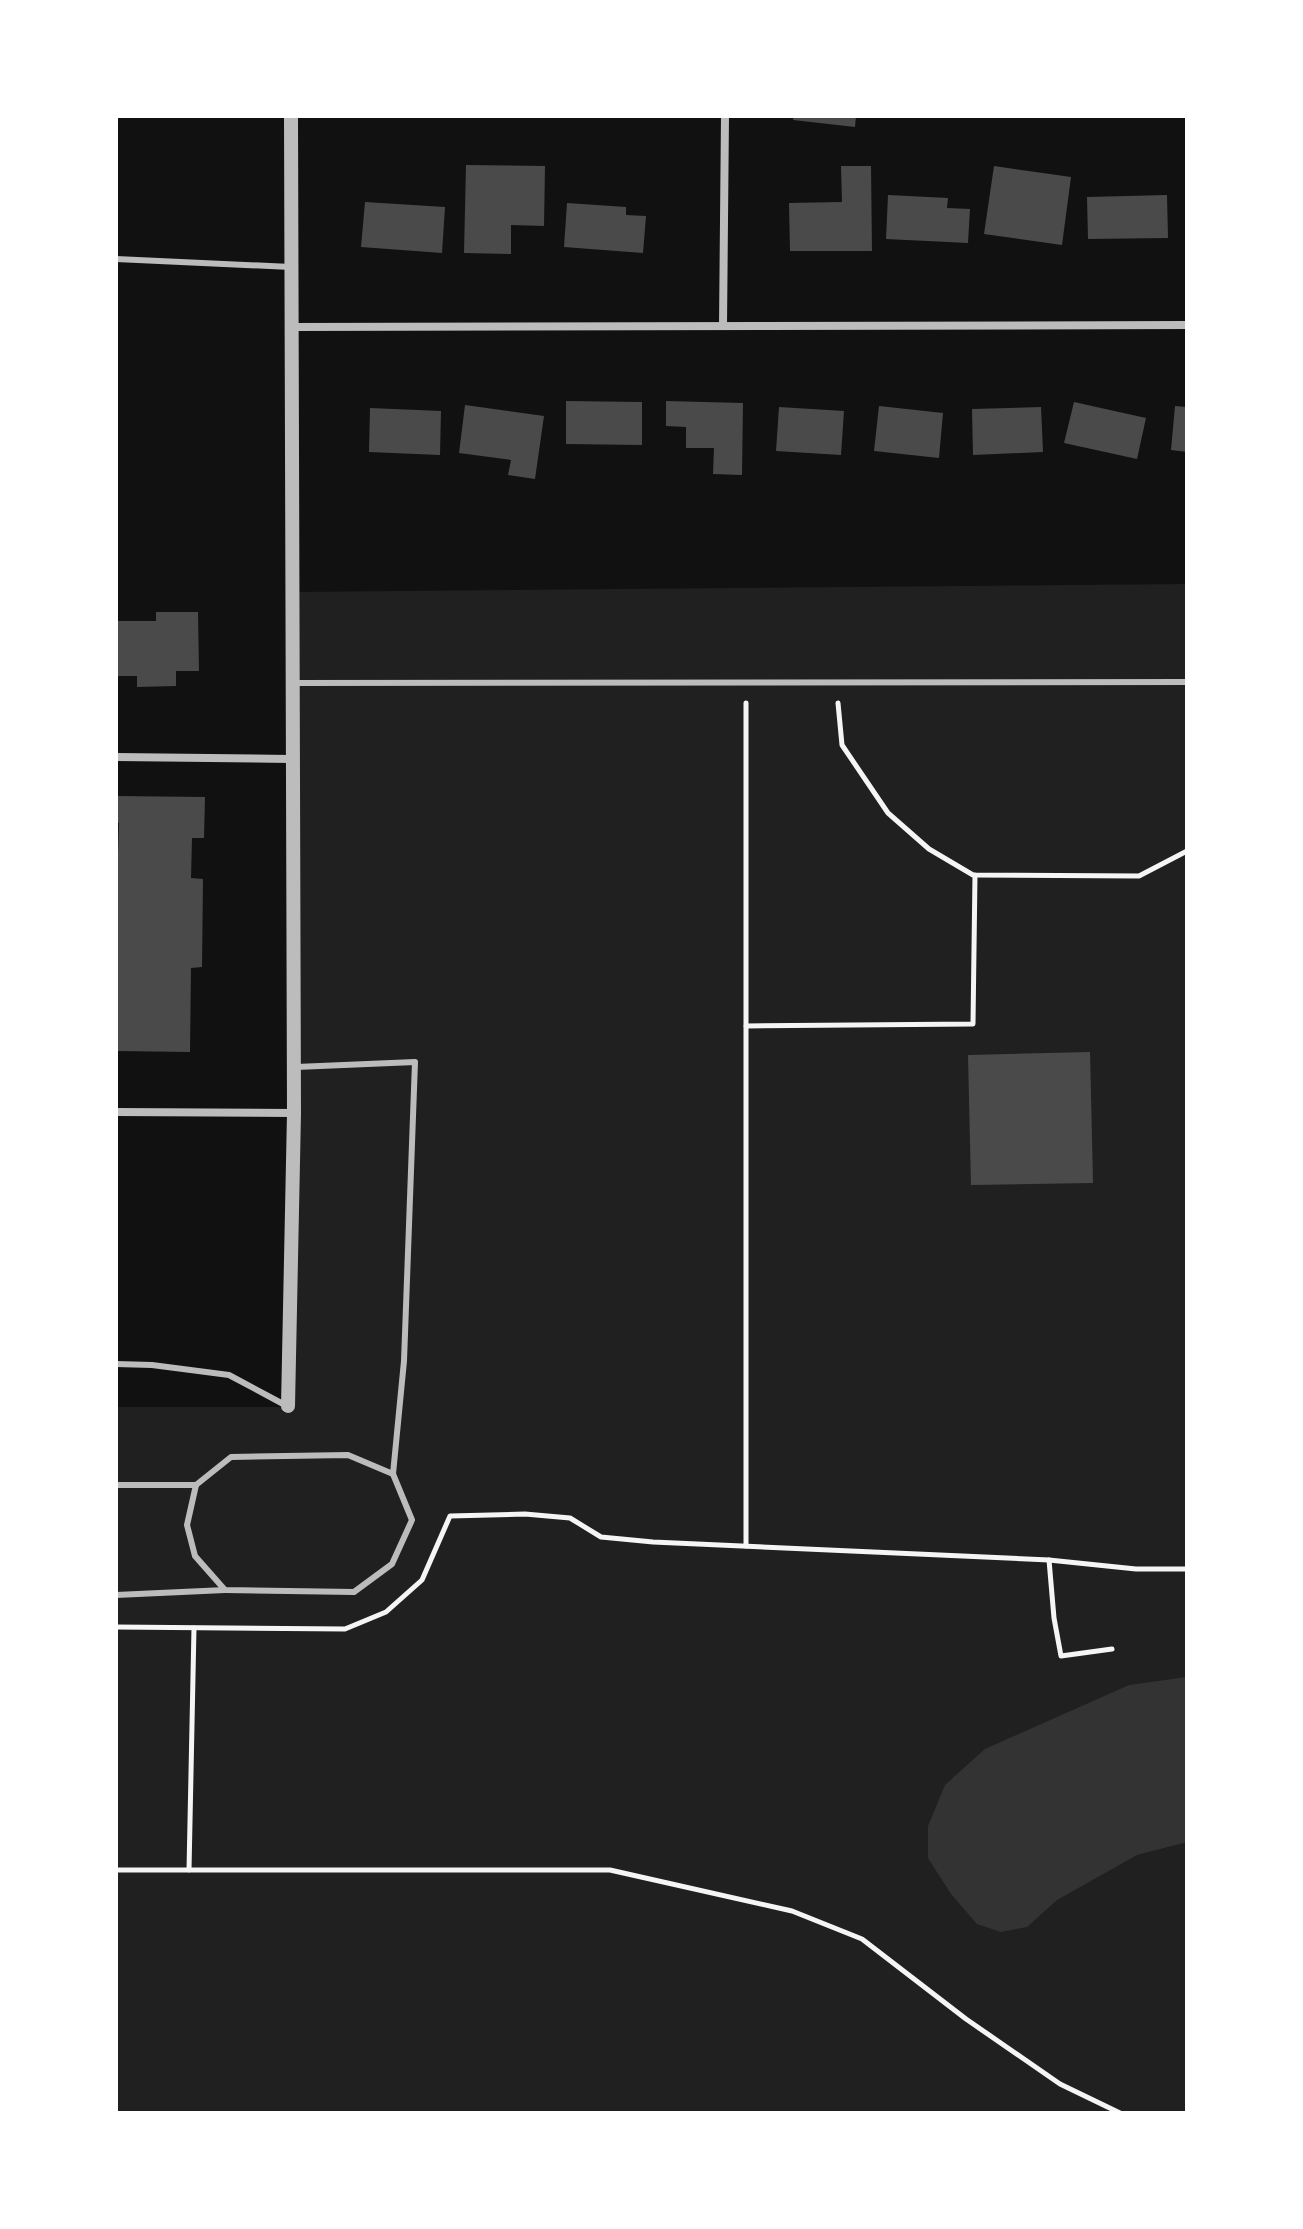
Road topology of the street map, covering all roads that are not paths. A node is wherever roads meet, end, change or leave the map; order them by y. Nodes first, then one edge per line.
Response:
1 (291, 116) edge
2 (725, 116) edge
3 (116, 259) edge
4 (291, 267) junction
5 (1187, 325) edge
6 (723, 326) junction
7 (291, 327) junction
8 (1187, 682) edge
9 (292, 683) junction
10 (116, 757) edge
11 (291, 759) junction
12 (291, 1068) junction
13 (116, 1112) edge
14 (294, 1113) junction
15 (116, 1364) edge
16 (288, 1406) joint
17 (393, 1474) junction
18 (116, 1485) edge
19 (196, 1485) junction
20 (225, 1590) junction
21 (116, 1595) edge

1 - 4 street
2 - 6 street
3 - 4 lane
4 - 7 street
5 - 6 street
6 - 7 street
7 - 9 street
8 - 9 lane
9 - 11 street
10 - 11 street
11 - 12 street
12 - 14 street
12 - 17 lane
13 - 14 street
14 - 16 street
15 - 16 lane
17 - 19 lane
17 - 20 lane
18 - 19 lane
19 - 20 lane
20 - 21 lane

